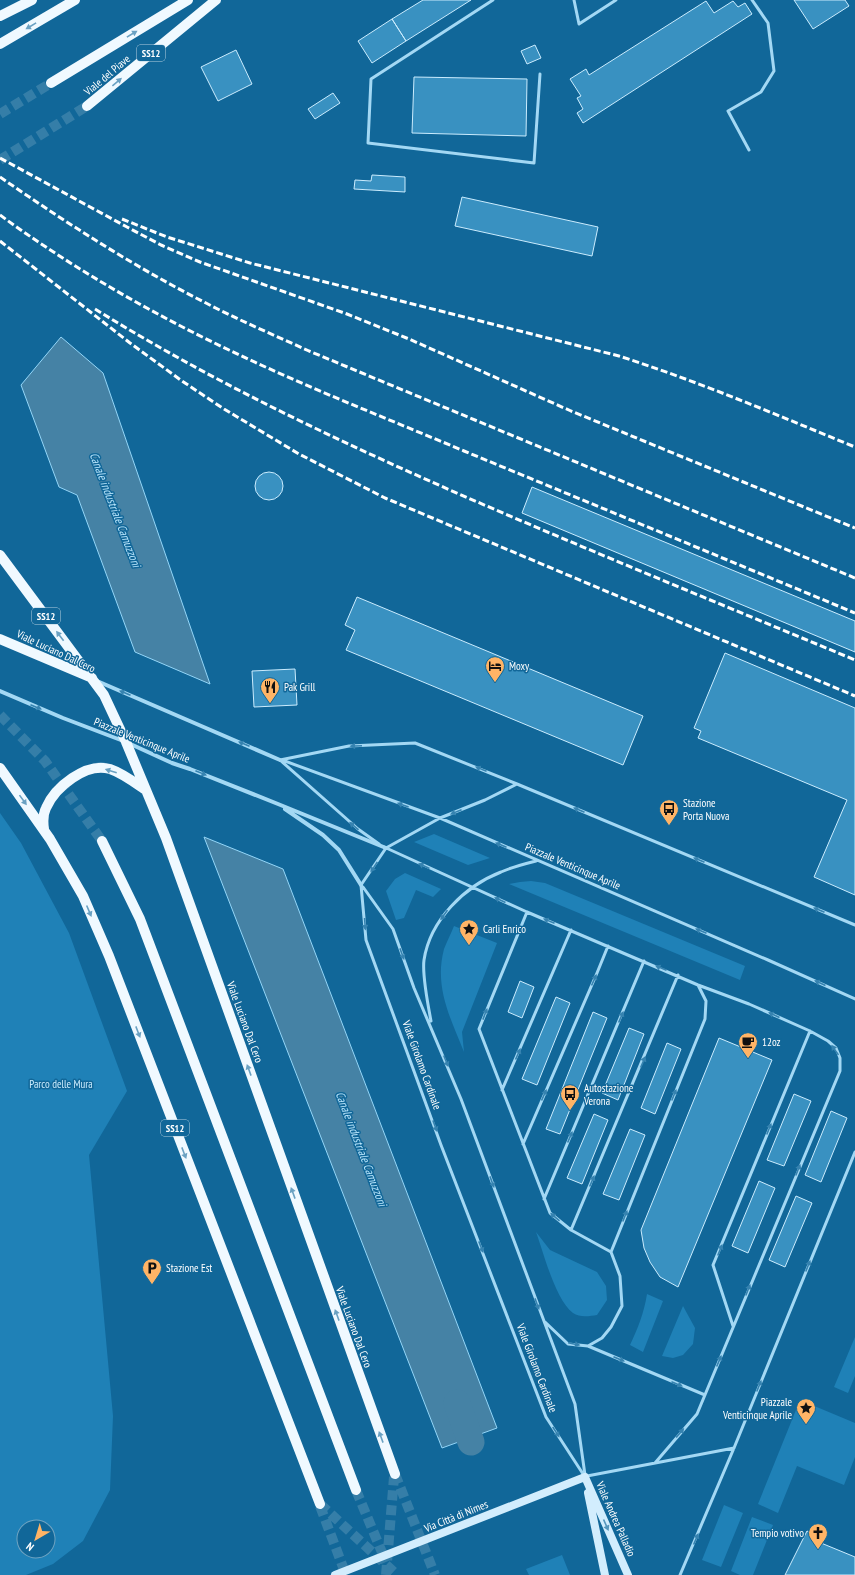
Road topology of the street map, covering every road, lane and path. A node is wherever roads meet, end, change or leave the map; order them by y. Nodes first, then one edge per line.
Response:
1 (32, 0) edge
2 (74, 0) edge
3 (188, 0) edge
4 (216, 0) edge
5 (493, 0) edge
6 (574, 0) edge
7 (616, 0) edge
8 (752, 0) edge
9 (0, 16) edge
10 (0, 44) edge
11 (540, 74) dead end
12 (51, 83) tunnel mouth
13 (87, 106) tunnel mouth
14 (749, 150) dead end
15 (0, 554) edge
16 (0, 639) edge
17 (92, 678) junction
18 (0, 691) edge
19 (126, 742) junction
20 (280, 760) junction
21 (0, 768) edge
22 (517, 784) junction
23 (144, 790) junction
24 (278, 804) junction
25 (440, 818) junction
26 (44, 829) junction
27 (102, 841) tunnel mouth
28 (386, 848) junction
29 (339, 850) joint
30 (537, 860) junction
31 (362, 885) junction
32 (472, 888) junction
33 (527, 912) junction
34 (855, 926) edge
35 (571, 930) junction
36 (608, 946) junction
37 (644, 961) junction
38 (678, 976) junction
39 (698, 985) junction
40 (855, 999) edge
41 (431, 1025) junction
42 (810, 1031) junction
43 (502, 1090) junction
44 (523, 1144) junction
45 (855, 1152) edge
46 (544, 1199) junction
47 (571, 1230) junction
48 (611, 1252) junction
49 (544, 1321) junction
50 (733, 1326) junction
51 (588, 1346) junction
52 (704, 1395) junction
53 (734, 1448) junction
54 (655, 1463) junction
55 (395, 1474) tunnel mouth
56 (585, 1477) junction
57 (356, 1490) tunnel mouth
58 (320, 1504) tunnel mouth
59 (335, 1575) edge
60 (605, 1575) edge
61 (628, 1575) edge
62 (680, 1575) edge

1 - 9 main road
2 -> 10 main road
12 -> 3 main road, Viale del Piave / SS12
13 -> 4 main road, Viale del Piave / SS12
5 - 11 lane
6 - 7 lane
8 - 14 lane
17 -> 15 main road, SS12
16 - 17 main road, Viale Luciano Dal Cero
17 - 19 main road, Viale Luciano Dal Cero / SS12
20 -> 17 street, Piazzale Venticinque Aprile
18 -> 19 street, Piazzale Venticinque Aprile
19 - 23 main road, Viale Luciano Dal Cero / SS12
19 -> 24 street, Piazzale Venticinque Aprile
22 -> 20 lane
25 -> 20 lane, Piazzale Venticinque Aprile
28 -> 20 lane
21 -> 26 main road, SS12
22 -> 25 lane
34 -> 22 lane
23 -> 26 main road
55 -> 23 main road, Viale Luciano Dal Cero / SS12
24 - 28 street, Piazzale Venticinque Aprile
24 - 29 street, Piazzale Venticinque Aprile
25 - 28 lane
30 -> 25 lane, Piazzale Venticinque Aprile
26 -> 58 main road, SS12
27 - 57 main road
28 -> 31 lane
32 -> 28 lane
29 - 31 street, Viale Girolamo Cardinale
30 - 32 lane
40 -> 30 lane, Piazzale Venticinque Aprile
31 -> 41 lane, Viale Girolamo Cardinale
31 -> 56 lane, Viale Girolamo Cardinale
33 -> 32 lane
32 -> 41 lane
35 -> 33 lane
43 -> 33 lane
35 - 36 lane
43 -> 35 lane
36 - 37 lane
44 -> 36 lane
38 -> 37 lane
46 -> 37 lane
38 - 39 lane
47 -> 38 lane
42 -> 39 lane
48 -> 39 lane
41 -> 49 lane, Viale Girolamo Cardinale
50 -> 42 lane
50 -> 42 lane
43 - 44 lane
44 - 46 lane
53 -> 45 lane
47 -> 46 lane
47 - 48 lane
48 - 51 lane
49 -> 51 lane
49 - 56 lane, Viale Girolamo Cardinale
52 -> 50 lane
51 -> 52 lane
54 -> 52 lane
53 - 54 lane
62 -> 53 lane
54 - 56 lane
56 - 59 street, Via Città di Nimes
56 - 60 street, Viale Andrea Palladio
56 -> 61 street, Viale Andrea Palladio

